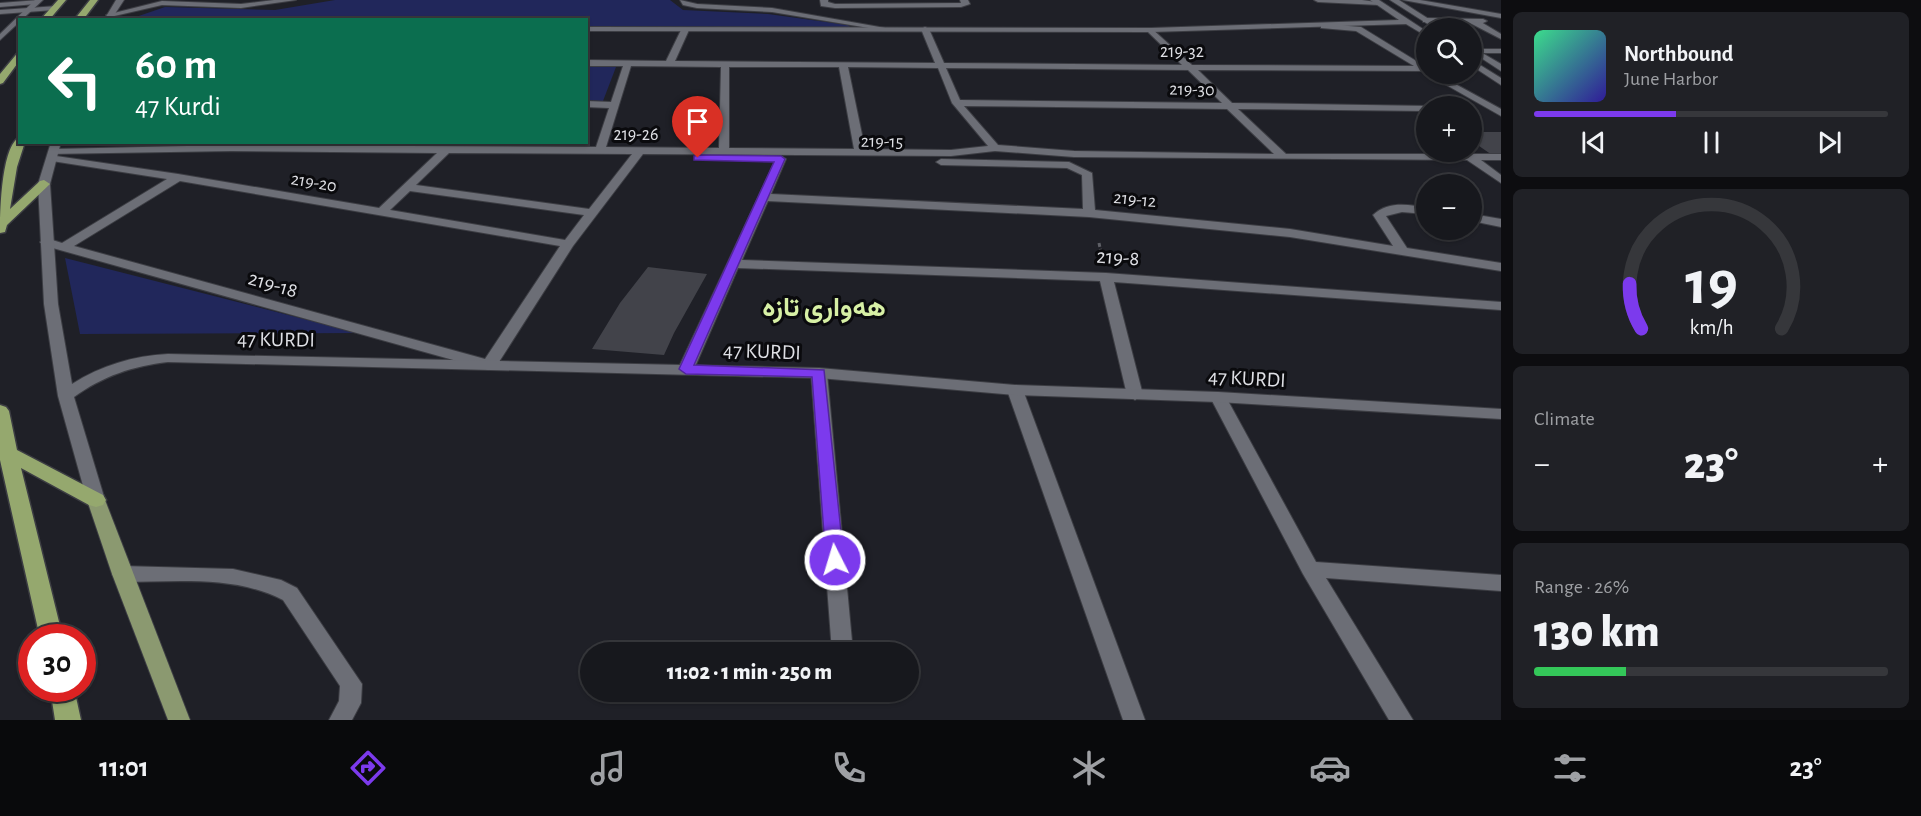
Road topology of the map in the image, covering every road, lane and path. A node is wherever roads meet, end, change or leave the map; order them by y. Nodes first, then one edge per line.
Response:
1 (62, 0) edge
2 (94, 0) edge
3 (120, 0) edge
4 (170, 0) edge
5 (292, 0) edge
6 (684, 0) edge
7 (760, 0) edge
8 (1318, 0) edge
9 (1394, 0) edge
10 (1407, 0) edge
11 (38, 1) edge
12 (1377, 2) edge
13 (162, 3) junction
14 (826, 3) edge
15 (963, 3) edge
16 (0, 5) edge
17 (54, 8) junction
18 (741, 8) junction
19 (27, 11) junction
20 (0, 12) edge
21 (0, 17) edge
22 (109, 17) edge
23 (20, 18) edge
24 (46, 18) edge
25 (80, 18) edge
26 (1423, 18) edge
27 (1501, 19) edge
28 (18, 20) edge
29 (1482, 20) edge
30 (1407, 22) junction
31 (1306, 26) junction
32 (1482, 26) edge
33 (1416, 28) edge
34 (588, 29) edge
35 (887, 29) junction
36 (925, 29) junction
37 (685, 30) junction
38 (1151, 30) junction
39 (1501, 37) edge
40 (0, 38) edge
41 (1482, 50) edge
42 (1501, 51) edge
43 (18, 56) edge
44 (1482, 56) edge
45 (588, 63) edge
46 (628, 63) junction
47 (669, 64) junction
48 (725, 64) junction
49 (1416, 64) edge
50 (843, 65) junction
51 (941, 66) junction
52 (1190, 68) junction
53 (1501, 68) edge
54 (1482, 70) edge
55 (1416, 71) edge
56 (0, 81) edge
57 (1501, 82) edge
58 (1449, 84) edge
59 (957, 103) junction
60 (588, 104) edge
61 (614, 105) junction
62 (1229, 106) junction
63 (1416, 108) edge
64 (1482, 108) edge
65 (1491, 108) junction
66 (1501, 113) edge
67 (19, 144) edge
68 (96, 144) edge
69 (234, 145) edge
70 (360, 146) edge
71 (995, 148) junction
72 (447, 149) junction
73 (600, 150) junction
74 (54, 151) edge
75 (87, 151) junction
76 (724, 151) junction
77 (860, 152) junction
78 (638, 154) junction
79 (1416, 156) edge
80 (1482, 156) edge
81 (1283, 157) junction
82 (1501, 157) edge
83 (781, 159) junction
84 (1476, 162) edge
85 (178, 177) junction
86 (1501, 180) edge
87 (44, 184) junction
88 (407, 187) junction
89 (763, 197) junction
90 (1416, 208) edge
91 (381, 212) junction
92 (593, 213) junction
93 (1089, 213) junction
94 (1482, 220) edge
95 (1501, 223) edge
96 (0, 227) edge
97 (46, 242) junction
98 (568, 244) junction
99 (64, 248) junction
100 (1402, 250) junction
101 (733, 264) junction
102 (1501, 267) edge
103 (1106, 277) junction
104 (1501, 306) edge
105 (489, 365) junction
106 (686, 369) junction
107 (819, 373) junction
108 (1015, 390) junction
109 (1136, 395) junction
110 (66, 396) junction
111 (1218, 397) junction
112 (0, 411) edge
113 (1501, 414) edge
114 (6, 452) junction
115 (96, 500) junction
116 (1310, 569) junction
117 (122, 574) junction
118 (1501, 583) edge
119 (49, 624) edge
120 (842, 642) edge
121 (65, 702) edge
122 (68, 720) edge
123 (179, 720) edge
124 (340, 720) edge
125 (1134, 720) edge
126 (1402, 720) edge

1 - 17 highway
2 - 25 highway
3 - 22 street
4 - 13 street
5 - 13 street
6 - 18 street
7 - 18 street
8 - 12 street
9 - 26 street
10 - 27 street
11 - 16 street
11 - 19 street
12 - 30 street
13 - 22 street
14 - 15 street
17 - 19 street
17 - 24 highway
18 - 35 street
19 - 20 street
19 - 21 street
19 - 23 street
27 - 29 street
28 - 40 street
30 - 31 street
30 - 33 street
31 - 38 street
31 - 49 street
32 - 39 street
34 - 37 street
35 - 36 street
35 - 37 street
36 - 38 street
36 - 51 street
37 - 47 street
38 - 52 street
41 - 42 street
43 - 56 highway
44 - 53 street
45 - 46 street, 219-32
46 - 47 street, 219-32
46 - 61 street
47 - 48 street, 219-32
48 - 50 street, 219-32
48 - 76 street
50 - 51 street, 219-32
50 - 77 street
51 - 52 street, 219-32
51 - 59 street
52 - 55 street, 219-32
52 - 62 street
54 - 57 street
58 - 65 street
59 - 62 street, 219-30
59 - 71 street
60 - 61 street
61 - 73 street
62 - 63 street, 219-30
62 - 81 street
64 - 65 street
65 - 66 street
67 - 96 highway
68 - 75 street
69 - 70 street, 219-26
69 - 75 street, 219-26
70 - 72 street, 219-26
71 - 77 street, 219-26
71 - 81 street, 219-26
72 - 73 street, 219-26
72 - 88 street
73 - 78 street, 219-26
74 - 75 street, 219-26
74 - 85 street, 219-20
74 - 87 street
76 - 77 street, 219-26
76 - 78 street, 219-26
78 - 83 street, 219-15
78 - 92 street
79 - 81 street, 219-26
80 - 82 street, 219-26
83 - 89 street
83 - 93 street, 219-15
84 - 86 street
85 - 91 street, 219-20
85 - 99 street
87 - 96 highway
87 - 97 street
88 - 91 street
88 - 92 street
89 - 93 street, 219-12
89 - 101 street
90 - 100 street
91 - 98 street, 219-20
92 - 98 street
93 - 100 street, 219-12
94 - 95 street
97 - 99 street, 219-18
97 - 110 street
98 - 105 street
99 - 105 street, 219-18
100 - 102 street, 219-12
101 - 103 street, 219-8
101 - 106 street
103 - 104 street, 219-8
103 - 109 street
105 - 106 street, 47 KURDI
105 - 110 street, 47 KURDI
106 - 107 street, 47 KURDI
107 - 108 street, 47 KURDI
107 - 120 street
108 - 109 street, 47 KURDI
108 - 125 street
109 - 111 street, 47 KURDI
110 - 115 street
111 - 113 street, 47 KURDI
111 - 116 street
112 - 114 highway
114 - 115 highway
114 - 119 highway
115 - 117 main road
116 - 118 street
116 - 126 street
117 - 123 main road
117 - 124 street
121 - 122 highway

